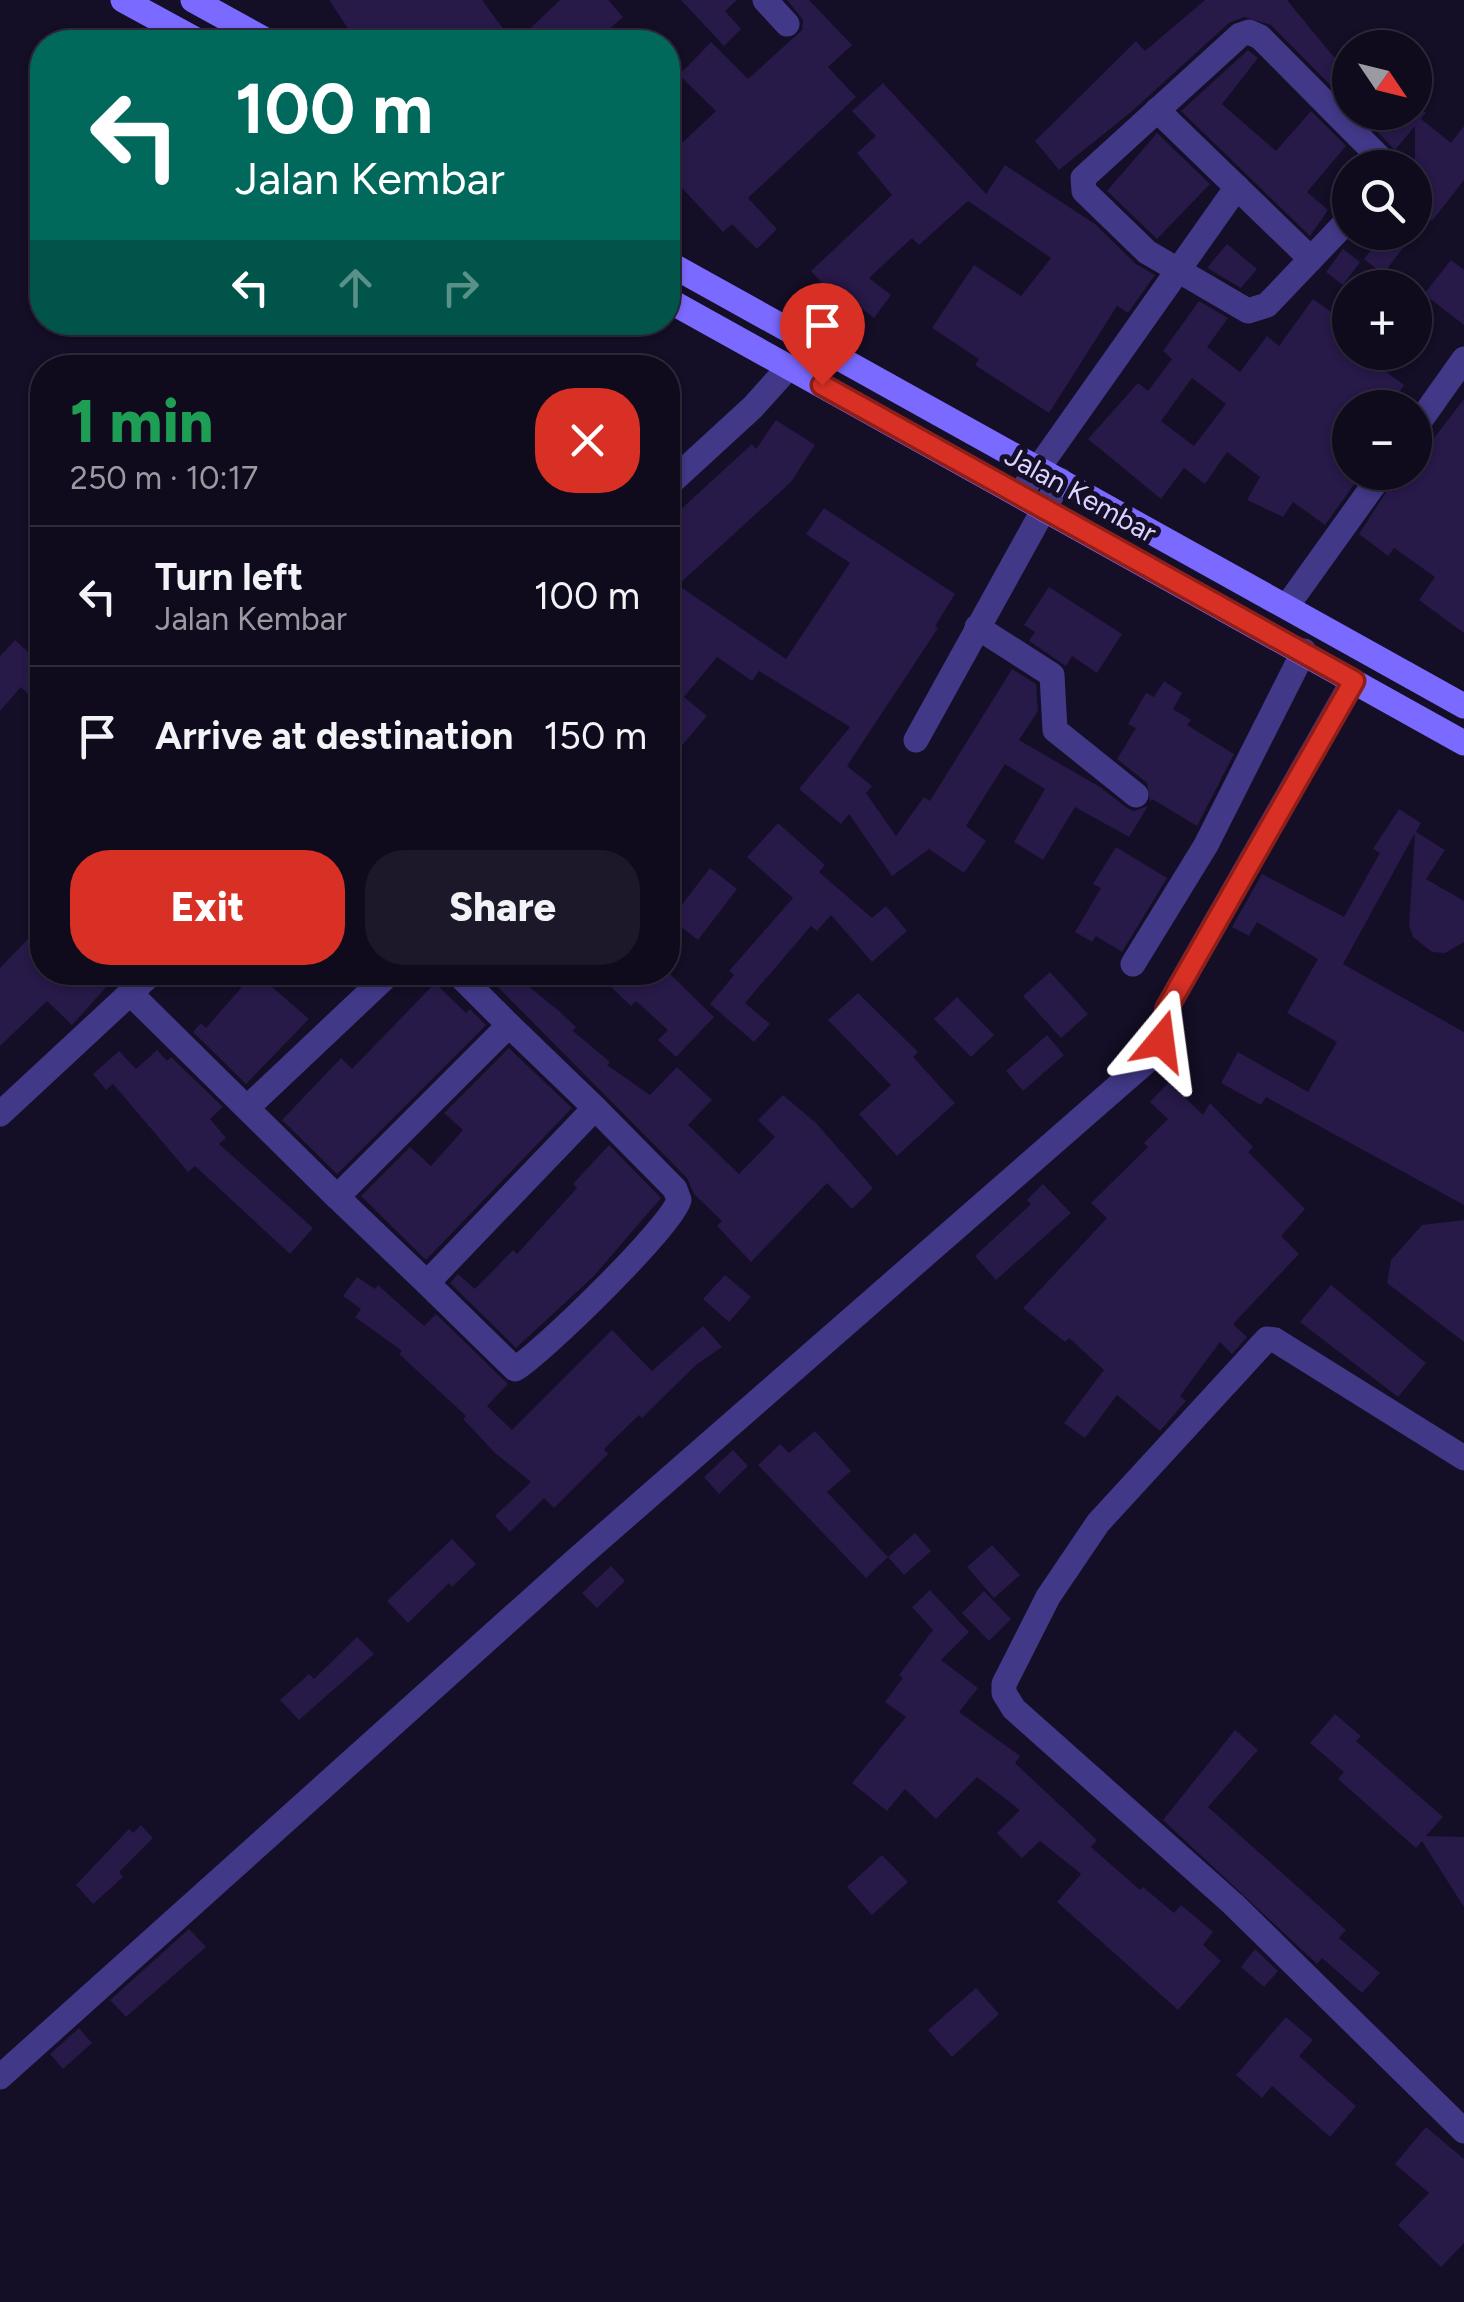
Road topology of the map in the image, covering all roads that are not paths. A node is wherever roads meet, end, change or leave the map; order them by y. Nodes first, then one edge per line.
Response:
1 (123, 0) edge
2 (193, 0) edge
3 (765, 0) edge
4 (787, 24) dead end
5 (178, 30) edge
6 (248, 30) edge
7 (1157, 110) junction
8 (1372, 150) edge
9 (1236, 187) junction
10 (1332, 237) edge
11 (1311, 259) junction
12 (1178, 269) junction
13 (680, 270) edge
14 (680, 308) edge
15 (1464, 359) edge
16 (780, 376) junction
17 (1432, 404) edge
18 (680, 474) edge
19 (1048, 474) junction
20 (1370, 490) edge
21 (1020, 494) junction
22 (1044, 508) junction
23 (1288, 606) junction
24 (976, 628) junction
25 (1311, 654) junction
26 (1350, 678) junction
27 (1464, 706) edge
28 (916, 740) dead end
29 (1464, 743) edge
30 (1136, 795) dead end
31 (1133, 964) dead end
32 (140, 985) edge
33 (377, 985) edge
34 (469, 985) edge
35 (131, 994) junction
36 (509, 1025) junction
37 (248, 1108) junction
38 (595, 1108) junction
39 (0, 1114) edge
40 (338, 1197) junction
41 (428, 1283) junction
42 (1464, 1458) edge
43 (0, 2077) edge
44 (1464, 2132) edge

1 - 5 main road
2 - 6 main road
3 - 4 street
7 - 8 street
7 - 9 street
7 - 12 street
9 - 11 street
9 - 12 street
10 - 11 street
11 - 12 street
12 - 19 street
13 - 19 main road, Jalan Kembar
14 - 16 main road, Jalan Kembar
15 - 17 street
16 - 18 street
16 - 21 main road, Jalan Kembar
19 - 21 street
19 - 22 street
19 - 23 main road, Jalan Kembar
20 - 23 street
21 - 22 main road, Jalan Kembar
22 - 24 street
22 - 25 main road, Jalan Kembar
23 - 27 main road, Jalan Kembar
24 - 28 street
24 - 30 street
25 - 26 main road, Jalan Kembar
25 - 31 street
26 - 29 main road, Jalan Kembar
26 - 43 street
32 - 35 street
33 - 37 street
34 - 36 street
35 - 37 street
35 - 39 street
36 - 38 street
36 - 40 street
37 - 40 street
38 - 41 street
38 - 41 street
40 - 41 street
42 - 44 street

